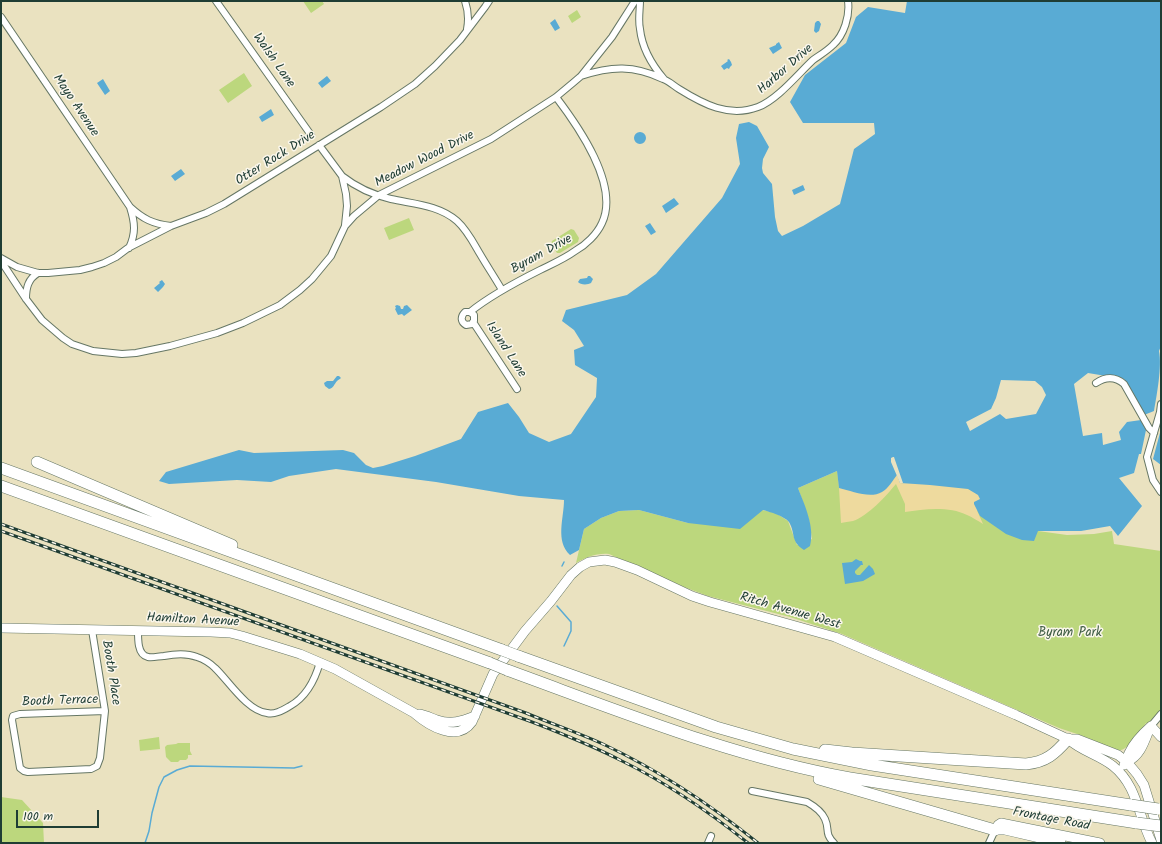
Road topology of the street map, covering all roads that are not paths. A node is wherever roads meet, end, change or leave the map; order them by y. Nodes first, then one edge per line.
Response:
1 (216, 1) edge
2 (465, 1) edge
3 (489, 1) edge
4 (635, 1) edge
5 (640, 1) edge
6 (848, 1) edge
7 (1, 17) edge
8 (467, 30) junction
9 (581, 76) junction
10 (665, 79) junction
11 (556, 97) junction
12 (311, 135) dead end
13 (319, 145) junction
14 (342, 176) junction
15 (379, 195) junction
16 (130, 207) junction
17 (171, 226) junction
18 (345, 226) junction
19 (128, 248) junction
20 (1, 259) edge
21 (38, 273) junction
22 (502, 290) junction
23 (26, 299) junction
24 (470, 312) junction
25 (473, 322) junction
26 (1096, 383) dead end
27 (517, 389) dead end
28 (1161, 404) edge
29 (1154, 433) junction
30 (38, 462) dead end
31 (1, 468) edge
32 (1, 486) edge
33 (1161, 492) edge
34 (301, 577) junction
35 (1, 628) edge
36 (92, 630) junction
37 (138, 631) junction
38 (525, 631) joint
39 (320, 662) junction
40 (105, 711) junction
41 (1161, 714) edge
42 (1151, 726) junction
43 (1161, 736) edge
44 (754, 739) junction
45 (1068, 739) junction
46 (752, 756) junction
47 (1127, 762) junction
48 (97, 766) joint
49 (1119, 772) junction
50 (752, 791) dead end
51 (1159, 809) edge
52 (1161, 826) edge
53 (995, 830) junction
54 (1148, 833) junction
55 (711, 836) dead end
56 (1161, 840) edge
57 (1065, 841) edge
58 (708, 843) edge
59 (834, 843) edge
60 (989, 843) edge
61 (1100, 843) edge
62 (1144, 843) edge
63 (1152, 843) edge

1 - 12 street, Walsh Lane
2 - 8 street
3 - 8 street, Otter Rock Drive
4 - 9 street, Meadow Wood Drive
5 - 10 street, Harbor Drive
6 - 10 street, Harbor Drive
7 - 16 street, Mayo Avenue
8 - 13 street, Otter Rock Drive
9 - 10 street, Harbor Drive
9 - 11 street, Meadow Wood Drive
11 - 15 street, Meadow Wood Drive
11 - 22 street, Byram Drive
13 - 14 street
13 - 17 street, Otter Rock Drive
14 - 15 street
14 - 18 street
15 - 18 street, Meadow Wood Drive
15 - 22 street
16 - 17 street, Mayo Avenue
16 - 19 street, Mayo Avenue
17 - 19 street, Otter Rock Drive
18 - 23 street, Meadow Wood Drive
19 - 21 street, Otter Rock Drive
20 - 21 street, Otter Rock Drive
20 - 23 street, Meadow Wood Drive
21 - 23 street
22 - 24 street, Byram Drive
24 - 25 street
24 - 25 street
25 - 27 street, Island Lane
26 - 29 street
28 - 29 street
29 - 33 street
30 - 34 highway
31 - 34 highway
32 - 46 highway, bridge
34 - 44 highway, bridge
35 - 36 main road, Hamilton Avenue
36 - 37 main road, Hamilton Avenue
36 - 40 street, Booth Place
37 - 39 main road, Hamilton Avenue
37 - 39 street
38 - 39 main road, Hamilton Avenue
38 - 45 main road, Ritch Avenue West
40 - 48 street, Booth Place
40 - 48 street, Booth Terrace
41 - 42 street
42 - 43 main road
42 - 47 main road
44 - 45 highway
44 - 51 highway, bridge
45 - 47 main road, Ritch Avenue West
45 - 49 main road, Ritch Avenue West
46 - 52 highway, bridge
46 - 53 highway
47 - 49 main road
47 - 56 main road
49 - 54 main road, Ritch Avenue West
50 - 59 street
53 - 57 main road, Frontage Road
53 - 60 street
54 - 62 main road
54 - 63 main road, Ritch Avenue West
55 - 58 street
57 - 61 main road, Frontage Road

